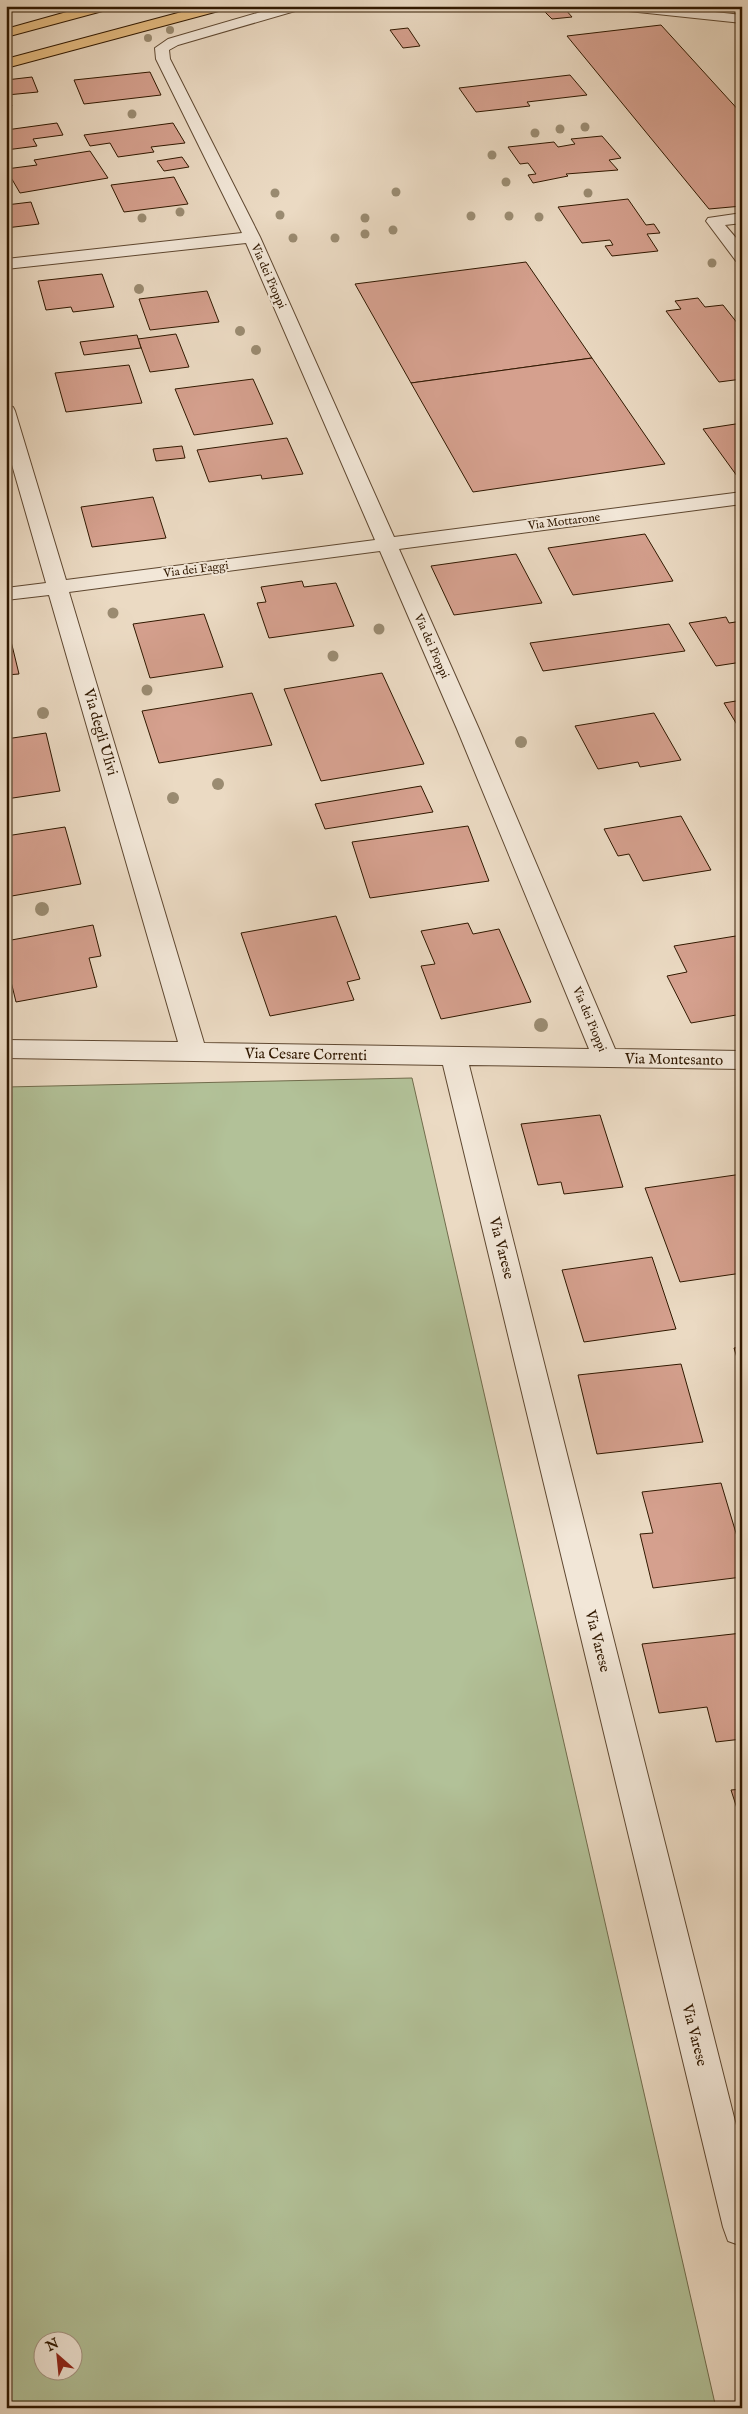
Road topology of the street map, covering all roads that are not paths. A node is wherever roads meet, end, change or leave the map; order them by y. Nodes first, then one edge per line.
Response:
1 (105, 6) edge
2 (170, 6) edge
3 (222, 6) edge
4 (298, 6) edge
5 (619, 6) edge
6 (742, 19) edge
7 (6, 33) edge
8 (6, 50) edge
9 (6, 64) edge
10 (742, 218) edge
11 (252, 237) junction
12 (742, 257) edge
13 (6, 264) edge
14 (6, 411) edge
15 (742, 498) edge
16 (387, 545) junction
17 (59, 587) junction
18 (6, 594) edge
19 (6, 1049) edge
20 (194, 1053) junction
21 (454, 1056) junction
22 (606, 1058) junction
23 (742, 1060) edge
24 (742, 2227) edge

1 - 7 highway
2 - 8 highway
3 - 9 highway
4 - 11 street, Via dei Pioppi
5 - 6 street
10 - 12 street
11 - 13 street, Via dei Pioppi
11 - 16 street, Via dei Pioppi
14 - 17 street, Via degli Ulivi
15 - 16 street, Via Mottarone
16 - 17 street, Via dei Faggi
16 - 22 street, Via dei Pioppi
17 - 18 street, Via dei Faggi
17 - 20 street, Via degli Ulivi
19 - 20 street, Via Cesare Correnti
20 - 21 street, Via Cesare Correnti
21 - 22 street, Via Cesare Correnti
21 - 24 street, Via Varese
22 - 23 street, Via Montesanto

